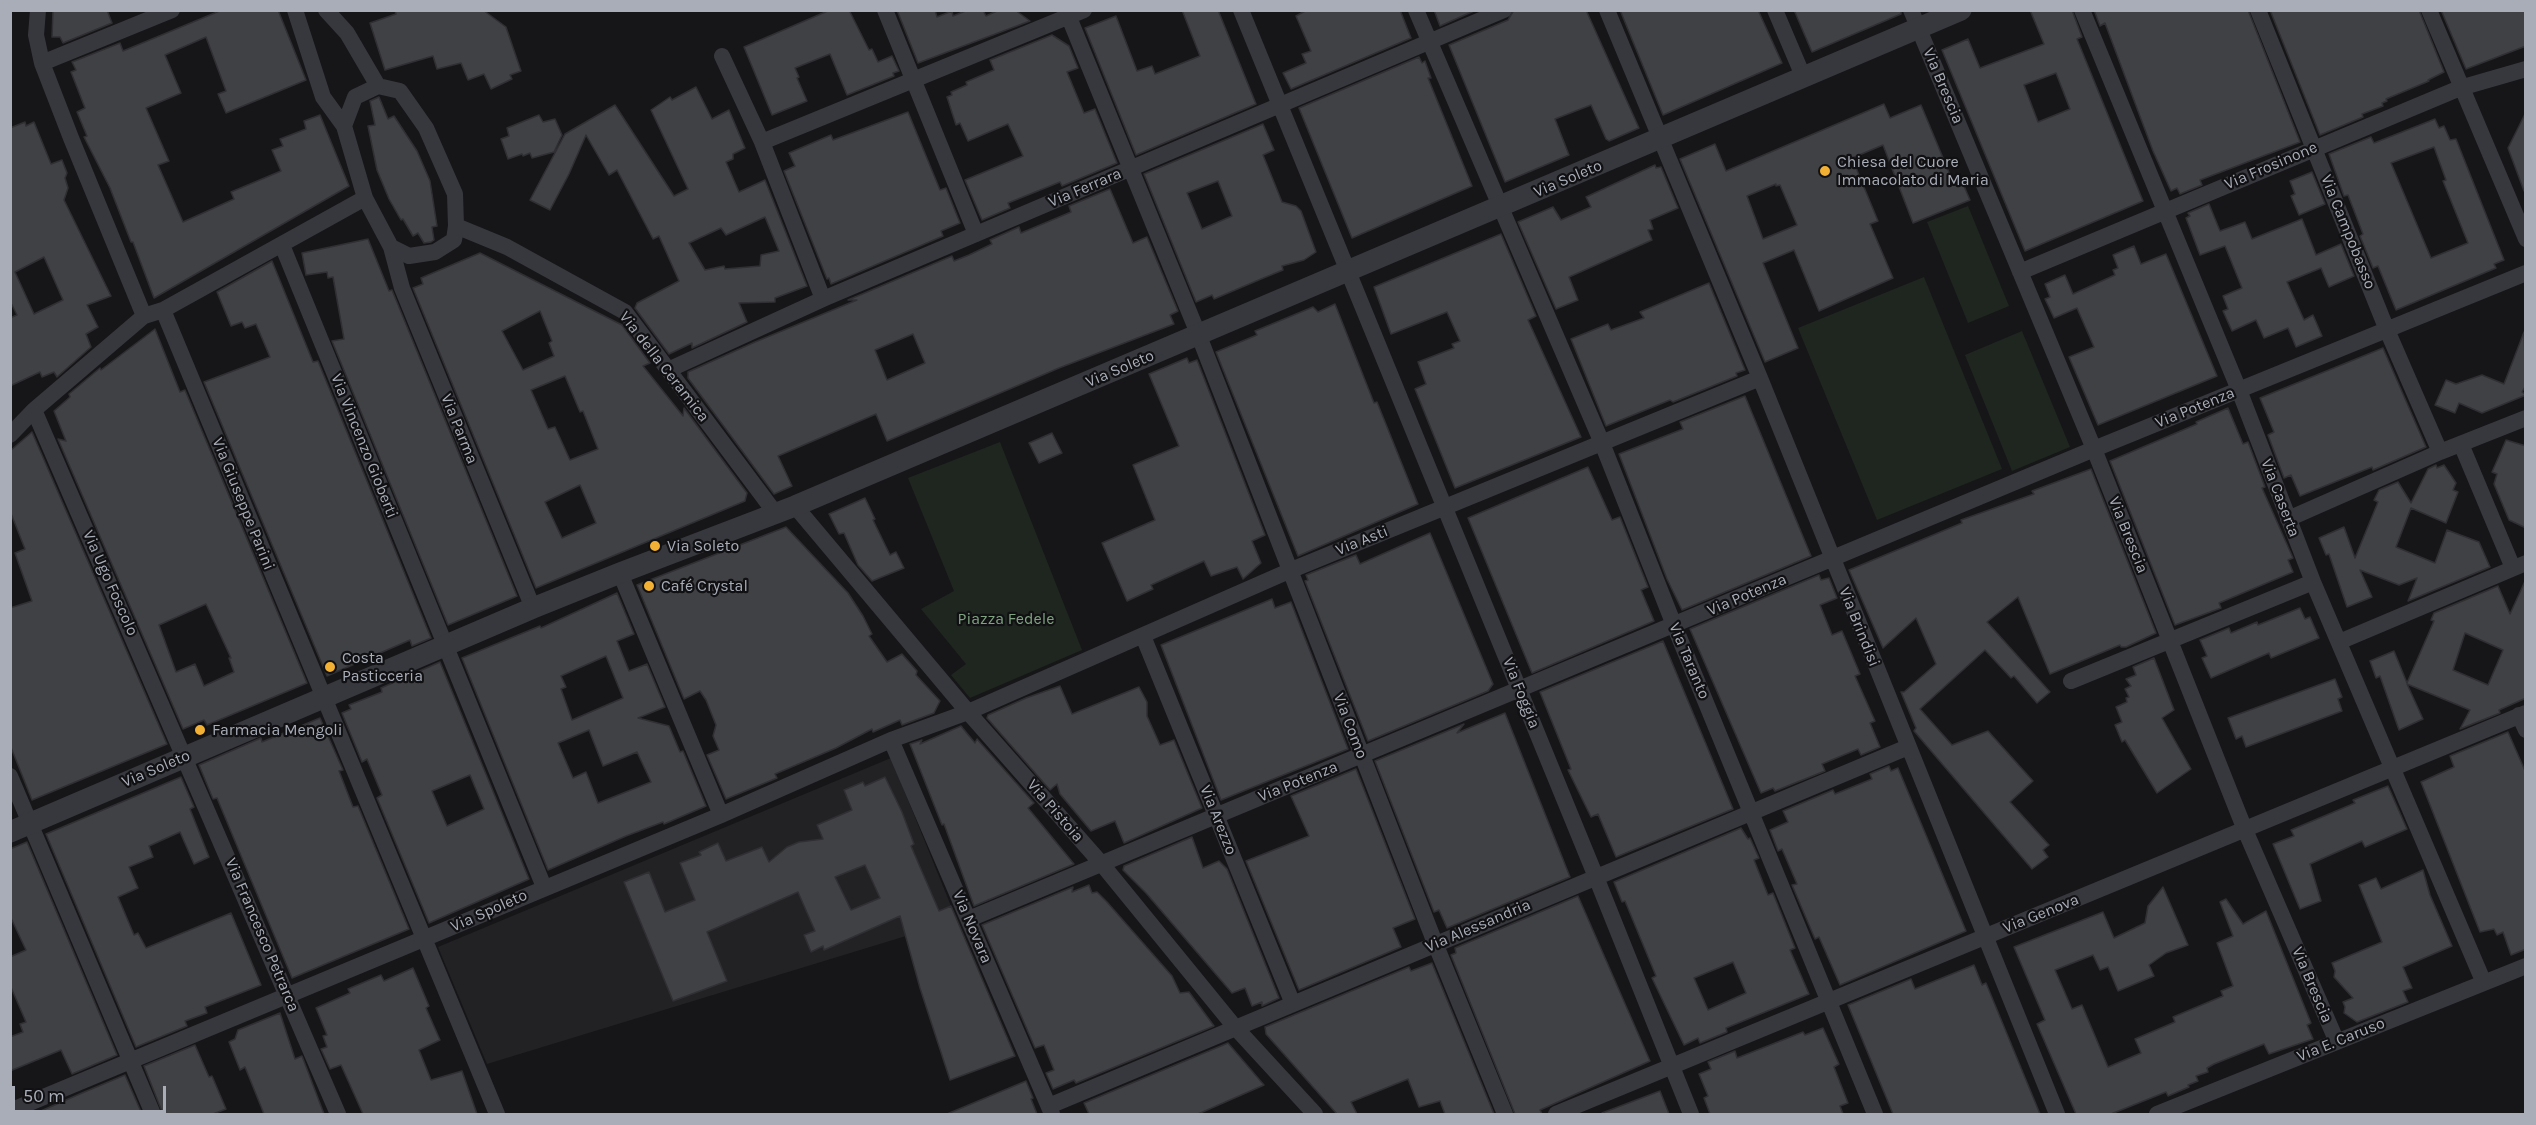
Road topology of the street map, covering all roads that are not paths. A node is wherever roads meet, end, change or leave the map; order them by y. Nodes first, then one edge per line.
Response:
1 (38, 10) edge
2 (172, 10) edge
3 (296, 10) edge
4 (326, 10) edge
5 (885, 10) edge
6 (1240, 10) edge
7 (1416, 10) edge
8 (1504, 10) edge
9 (1607, 10) edge
10 (1775, 10) edge
11 (1961, 10) edge
12 (2082, 10) edge
13 (2258, 10) edge
14 (2428, 10) edge
15 (1073, 13) edge
16 (1915, 19) edge
17 (1429, 42) junction
18 (722, 56) dead end
19 (42, 63) junction
20 (2526, 69) edge
21 (1803, 76) junction
22 (912, 81) junction
23 (378, 86) junction
24 (2460, 87) junction
25 (1280, 106) junction
26 (344, 126) junction
27 (1659, 140) junction
28 (762, 142) junction
29 (2314, 148) junction
30 (1130, 169) junction
31 (365, 198) junction
32 (1501, 208) junction
33 (2165, 211) junction
34 (456, 226) junction
35 (976, 234) junction
36 (2526, 239) edge
37 (282, 244) junction
38 (391, 247) junction
39 (2020, 272) junction
40 (1347, 273) junction
41 (2526, 273) edge
42 (823, 299) junction
43 (163, 310) junction
44 (144, 316) junction
45 (2387, 330) junction
46 (1198, 336) junction
47 (668, 370) junction
48 (1760, 378) junction
49 (2239, 390) junction
50 (34, 410) junction
51 (2526, 418) edge
52 (10, 435) edge
53 (1602, 443) junction
54 (2461, 444) junction
55 (2094, 449) junction
56 (2440, 452) junction
57 (1444, 507) junction
58 (786, 510) junction
59 (2288, 519) junction
60 (1832, 560) junction
61 (2519, 565) edge
62 (1290, 571) junction
63 (620, 573) junction
64 (2313, 582) junction
65 (533, 608) junction
66 (1674, 625) junction
67 (1143, 636) junction
68 (2170, 641) junction
69 (2338, 642) junction
70 (446, 646) junction
71 (2071, 681) dead end
72 (1519, 689) junction
73 (323, 699) junction
74 (968, 712) junction
75 (2524, 720) edge
76 (891, 741) junction
77 (1908, 747) junction
78 (1362, 756) junction
79 (185, 757) junction
80 (2394, 768) junction
81 (10, 776) edge
82 (1752, 812) junction
83 (721, 814) junction
84 (1216, 816) junction
85 (30, 824) junction
86 (2245, 830) junction
87 (10, 832) edge
88 (1101, 863) junction
89 (1596, 877) junction
90 (544, 886) junction
91 (969, 919) junction
92 (1985, 937) junction
93 (423, 939) junction
94 (1435, 943) junction
95 (2526, 966) edge
96 (2484, 983) junction
97 (287, 994) junction
98 (1828, 1002) junction
99 (1293, 1004) junction
100 (1234, 1026) junction
101 (2337, 1042) junction
102 (131, 1061) junction
103 (1671, 1067) junction
104 (1051, 1110) edge
105 (10, 1111) edge
106 (153, 1114) edge
107 (338, 1114) edge
108 (497, 1114) edge
109 (1315, 1114) edge
110 (1504, 1114) edge
111 (1556, 1114) edge
112 (1691, 1114) edge
113 (1875, 1114) edge
114 (2057, 1114) edge
115 (2157, 1114) edge

1 - 19 street
2 - 19 street
3 - 26 street, Via Parma
4 - 23 street
5 - 22 street
6 - 25 street, Via Foggia
7 - 17 street, Via Taranto
8 - 17 street, Via Ferrara
9 - 27 street, Via Brindisi
10 - 21 street
11 - 16 street, Via Soleto
12 - 33 street, Via Caserta
13 - 29 street, Via Campobasso
14 - 24 street
15 - 22 street
15 - 30 street, Via Como
16 - 21 street, Via Soleto
16 - 39 street, Via Brescia
17 - 25 street, Via Ferrara
17 - 32 street, Via Taranto
18 - 28 street
19 - 44 street
20 - 24 street, Via Frosinone
21 - 27 street, Via Soleto
22 - 28 street
22 - 35 street
23 - 26 street
23 - 34 street
24 - 29 street, Via Frosinone
24 - 36 street
25 - 30 street, Via Ferrara
25 - 40 street, Via Foggia
26 - 31 street, Via Parma
27 - 32 street, Via Soleto
27 - 48 street, Via Brindisi
28 - 42 street
29 - 33 street, Via Frosinone
29 - 45 street, Via Campobasso
30 - 35 street, Via Ferrara
30 - 46 street, Via Como
31 - 37 street
31 - 38 street, Via Parma
32 - 40 street, Via Soleto
32 - 53 street, Via Taranto
33 - 39 street, Via Frosinone
33 - 49 street, Via Caserta
34 - 38 street
34 - 47 street, Via della Ceramica
35 - 42 street, Via Ferrara
37 - 43 street
37 - 70 street, Via Vincenzo Gioberti
38 - 65 street, Via Parma
39 - 55 street, Via Brescia
40 - 46 street, Via Soleto
40 - 57 street, Via Foggia
41 - 45 street, Via Potenza
42 - 47 street, Via Ferrara
43 - 44 street
43 - 73 street, Via Giuseppe Parini
44 - 50 street
45 - 49 street, Via Potenza
45 - 56 street, Via Campobasso
46 - 58 street, Via Soleto
46 - 62 street, Via Como
47 - 58 street, Via della Ceramica
48 - 53 street, Via Asti
48 - 60 street, Via Brindisi
49 - 55 street, Via Potenza
49 - 59 street, Via Caserta
50 - 52 street
50 - 79 street, Via Ugo Foscolo
51 - 54 street
53 - 57 street, Via Asti
53 - 66 street, Via Taranto
54 - 56 street
54 - 61 street
55 - 60 street, Via Potenza
55 - 68 street, Via Brescia
56 - 59 street
57 - 62 street, Via Asti
57 - 72 street, Via Foggia
58 - 63 street, Via Soleto
58 - 74 street, Via Pistoia
59 - 64 street, Via Caserta
60 - 66 street, Via Potenza
60 - 77 street, Via Brindisi
61 - 69 street
62 - 67 street, Via Asti
62 - 78 street, Via Como
63 - 65 street, Via Soleto
63 - 83 street
64 - 68 street
64 - 69 street, Via Caserta
65 - 70 street, Via Soleto
66 - 72 street, Via Potenza
66 - 82 street, Via Taranto
67 - 74 street, Via Asti
67 - 84 street, Via Arezzo
68 - 71 street
68 - 86 street, Via Brescia
69 - 80 street, Via Caserta
70 - 73 street, Via Soleto
70 - 90 street, Via Vincenzo Gioberti
72 - 78 street, Via Potenza
72 - 89 street, Via Foggia
73 - 79 street, Via Soleto
73 - 93 street, Via Giuseppe Parini
74 - 76 street, Via Spoleto
74 - 88 street, Via Pistoia
75 - 80 street, Via Genova
76 - 83 street, Via Spoleto
76 - 91 street, Via Novara
77 - 82 street, Via Alessandria
77 - 92 street, Via Brindisi
78 - 84 street, Via Potenza
78 - 94 street, Via Como
79 - 85 street, Via Soleto
79 - 97 street, Via Francesco Petrarca
80 - 86 street, Via Genova
80 - 96 street, Via Caserta
81 - 85 street
82 - 89 street, Via Alessandria
82 - 98 street, Via Taranto
83 - 90 street, Via Spoleto
84 - 88 street, Via Potenza
84 - 99 street, Via Arezzo
85 - 87 street, Via Soleto
85 - 102 street
86 - 92 street, Via Genova
86 - 101 street, Via Brescia
88 - 91 street, Via Potenza
88 - 100 street, Via Pistoia
89 - 94 street, Via Alessandria
89 - 103 street, Via Foggia
90 - 93 street, Via Spoleto
91 - 104 street, Via Novara
92 - 98 street, Via Genova
92 - 114 street, Via Brindisi
93 - 97 street, Via Spoleto
93 - 108 street, Via Giuseppe Parini
94 - 99 street, Via Alessandria
94 - 110 street, Via Como
95 - 96 street, Via E. Caruso
96 - 101 street, Via E. Caruso
97 - 102 street, Via Spoleto
97 - 107 street, Via Francesco Petrarca
98 - 103 street, Via Genova
98 - 113 street, Via Taranto
99 - 100 street, Via Alessandria
100 - 104 street, Via Alessandria
100 - 109 street, Via Pistoia
101 - 115 street, Via E. Caruso
102 - 105 street, Via Spoleto
102 - 106 street
103 - 111 street, Via Genova
103 - 112 street, Via Foggia

